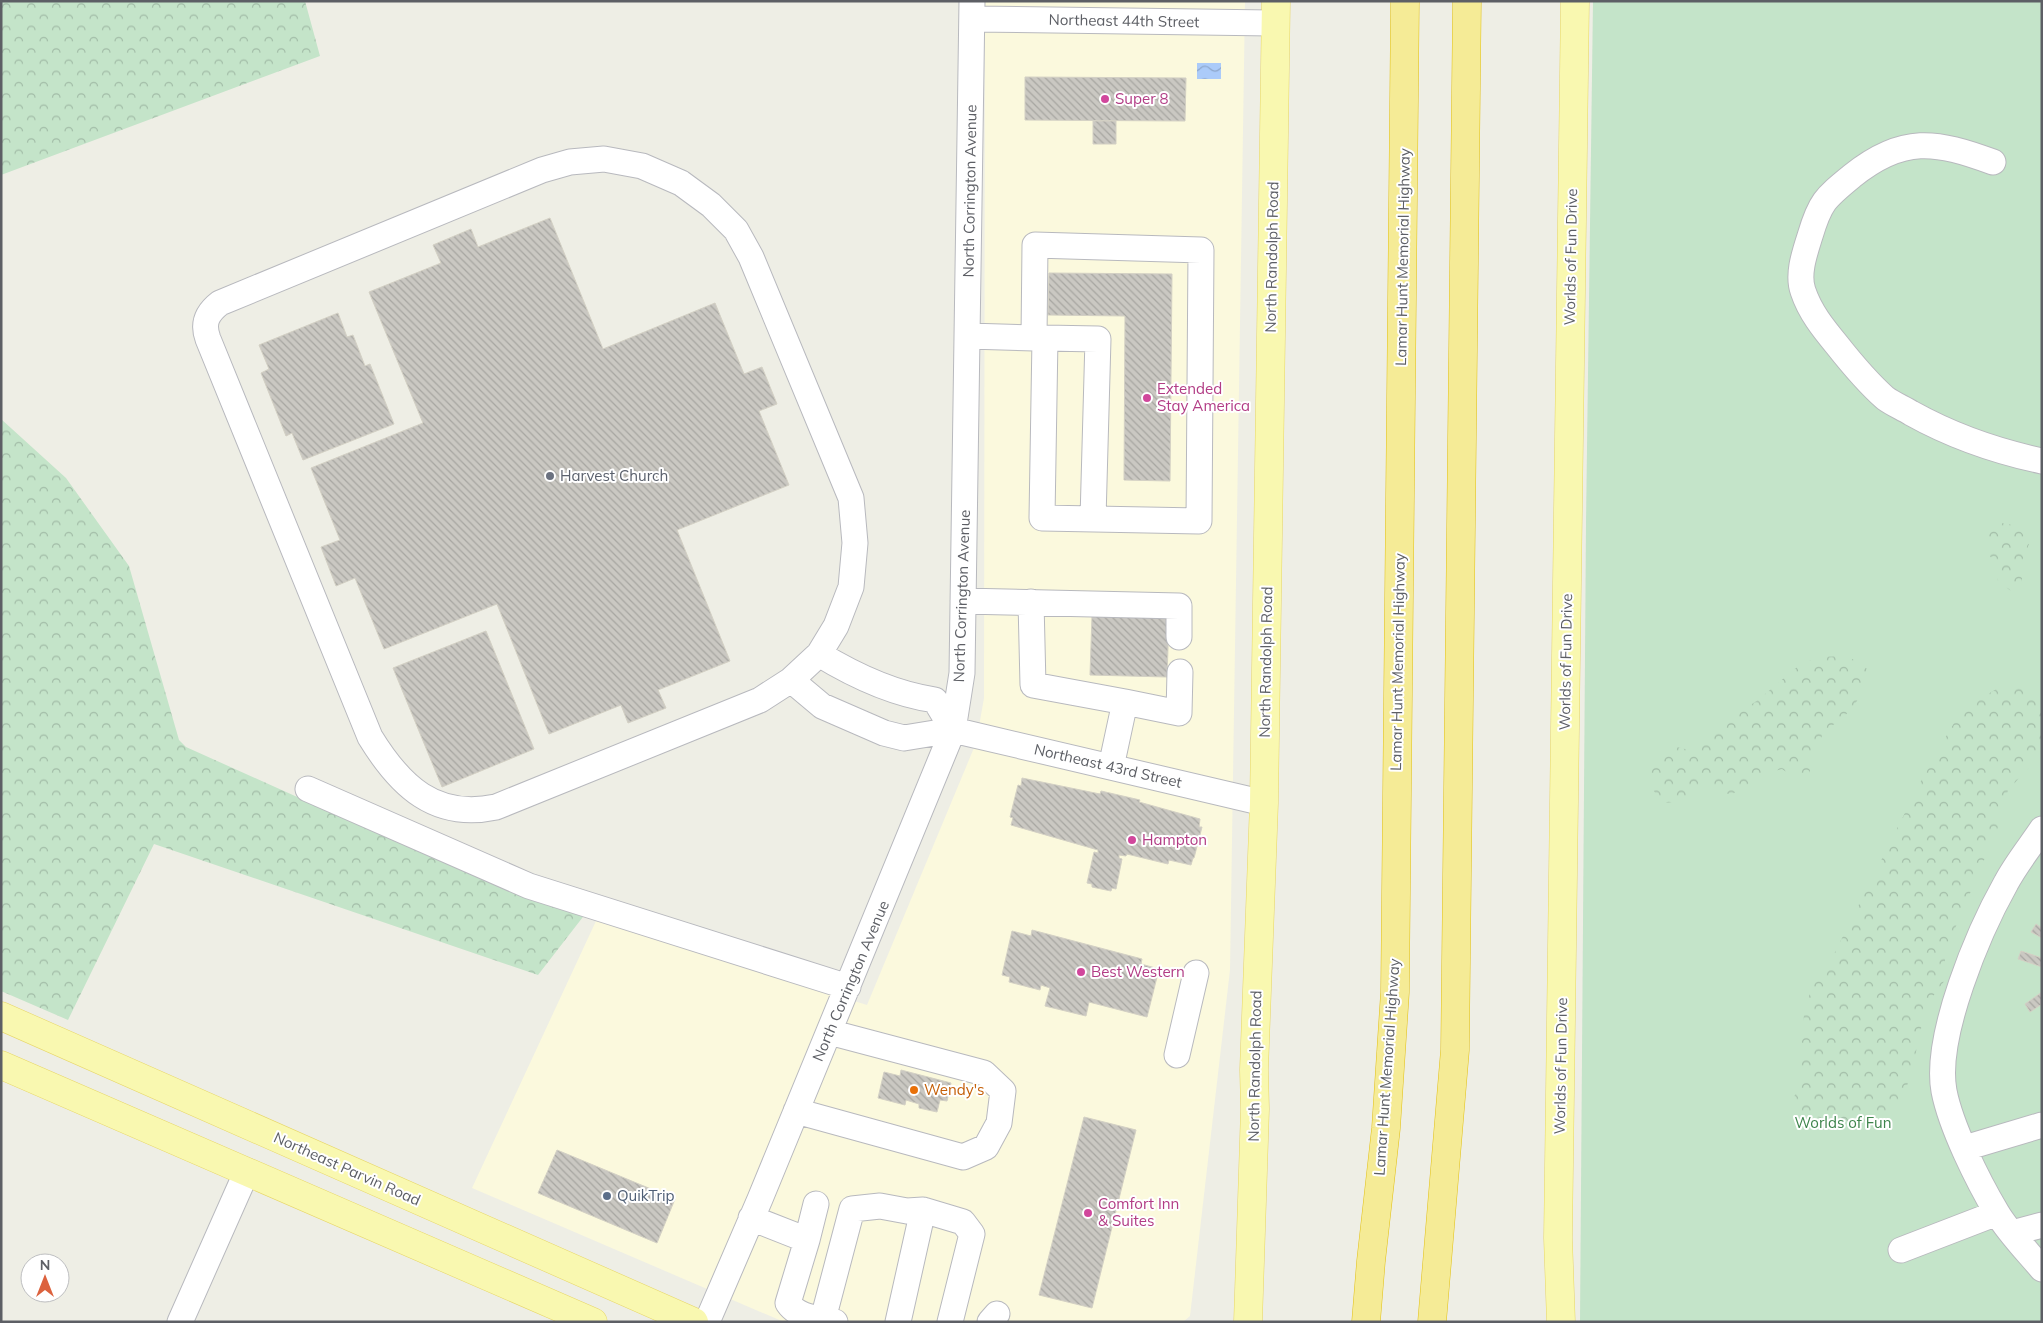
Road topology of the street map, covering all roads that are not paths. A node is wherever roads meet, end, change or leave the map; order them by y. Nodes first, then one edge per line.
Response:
1 (1405, 1) edge
2 (1467, 1) edge
3 (1575, 1) edge
4 (972, 10) edge
5 (1275, 12) edge
6 (1993, 162) dead end
7 (968, 336) junction
8 (1039, 338) junction
9 (2042, 462) edge
10 (1093, 519) junction
11 (963, 601) junction
12 (1031, 602) junction
13 (1179, 637) dead end
14 (819, 654) junction
15 (1180, 672) dead end
16 (791, 680) junction
17 (1126, 702) junction
18 (953, 730) junction
19 (1111, 767) junction
20 (308, 789) dead end
21 (1264, 803) junction
22 (2042, 829) edge
23 (1196, 973) dead end
24 (848, 987) junction
25 (1, 1016) edge
26 (829, 1032) junction
27 (1177, 1055) dead end
28 (1, 1065) edge
29 (796, 1111) junction
30 (231, 1117) junction
31 (2042, 1125) edge
32 (1965, 1148) junction
33 (214, 1157) junction
34 (246, 1171) junction
35 (816, 1204) dead end
36 (920, 1210) junction
37 (751, 1218) junction
38 (2005, 1223) junction
39 (2042, 1225) edge
40 (1558, 1238) junction
41 (806, 1240) junction
42 (1901, 1250) dead end
43 (2042, 1269) edge
44 (829, 1320) edge
45 (180, 1322) edge
46 (593, 1322) edge
47 (694, 1322) edge
48 (707, 1322) edge
49 (898, 1322) edge
50 (950, 1322) edge
51 (1248, 1322) edge
52 (1366, 1322) edge
53 (1432, 1322) edge
54 (1542, 1322) edge
55 (1561, 1322) edge

1 - 52 highway, Lamar Hunt Memorial Highway
2 - 53 highway
3 - 40 main road, Worlds of Fun Drive
4 - 5 street, Northeast 44th Street
4 - 7 street, North Corrington Avenue
5 - 21 main road, North Randolph Road
6 - 9 street
7 - 8 street
7 - 11 street, North Corrington Avenue
8 - 10 street
8 - 10 street
8 - 10 street
11 - 12 street
11 - 18 street, North Corrington Avenue
12 - 13 street
12 - 17 street
14 - 16 street
14 - 16 street
14 - 18 street
15 - 17 street
16 - 18 street
17 - 19 street
18 - 19 street, Northeast 43rd Street
18 - 24 street, North Corrington Avenue
19 - 21 street, Northeast 43rd Street
20 - 24 street
21 - 51 main road, North Randolph Road
22 - 32 street
23 - 27 street
24 - 26 street, North Corrington Avenue
25 - 30 main road, Northeast Parvin Road
26 - 29 street, North Corrington Avenue
26 - 29 street
28 - 33 main road
29 - 37 street, North Corrington Avenue
30 - 33 main road
30 - 47 main road, Northeast Parvin Road
31 - 32 street
32 - 38 street
33 - 34 main road
34 - 45 street
34 - 46 main road
35 - 41 street
36 - 44 street
36 - 49 street
36 - 50 street
37 - 41 street
37 - 48 street, North Corrington Avenue
38 - 39 street
38 - 42 street
38 - 43 street
40 - 54 main road
40 - 55 main road, Worlds of Fun Drive
41 - 44 street

